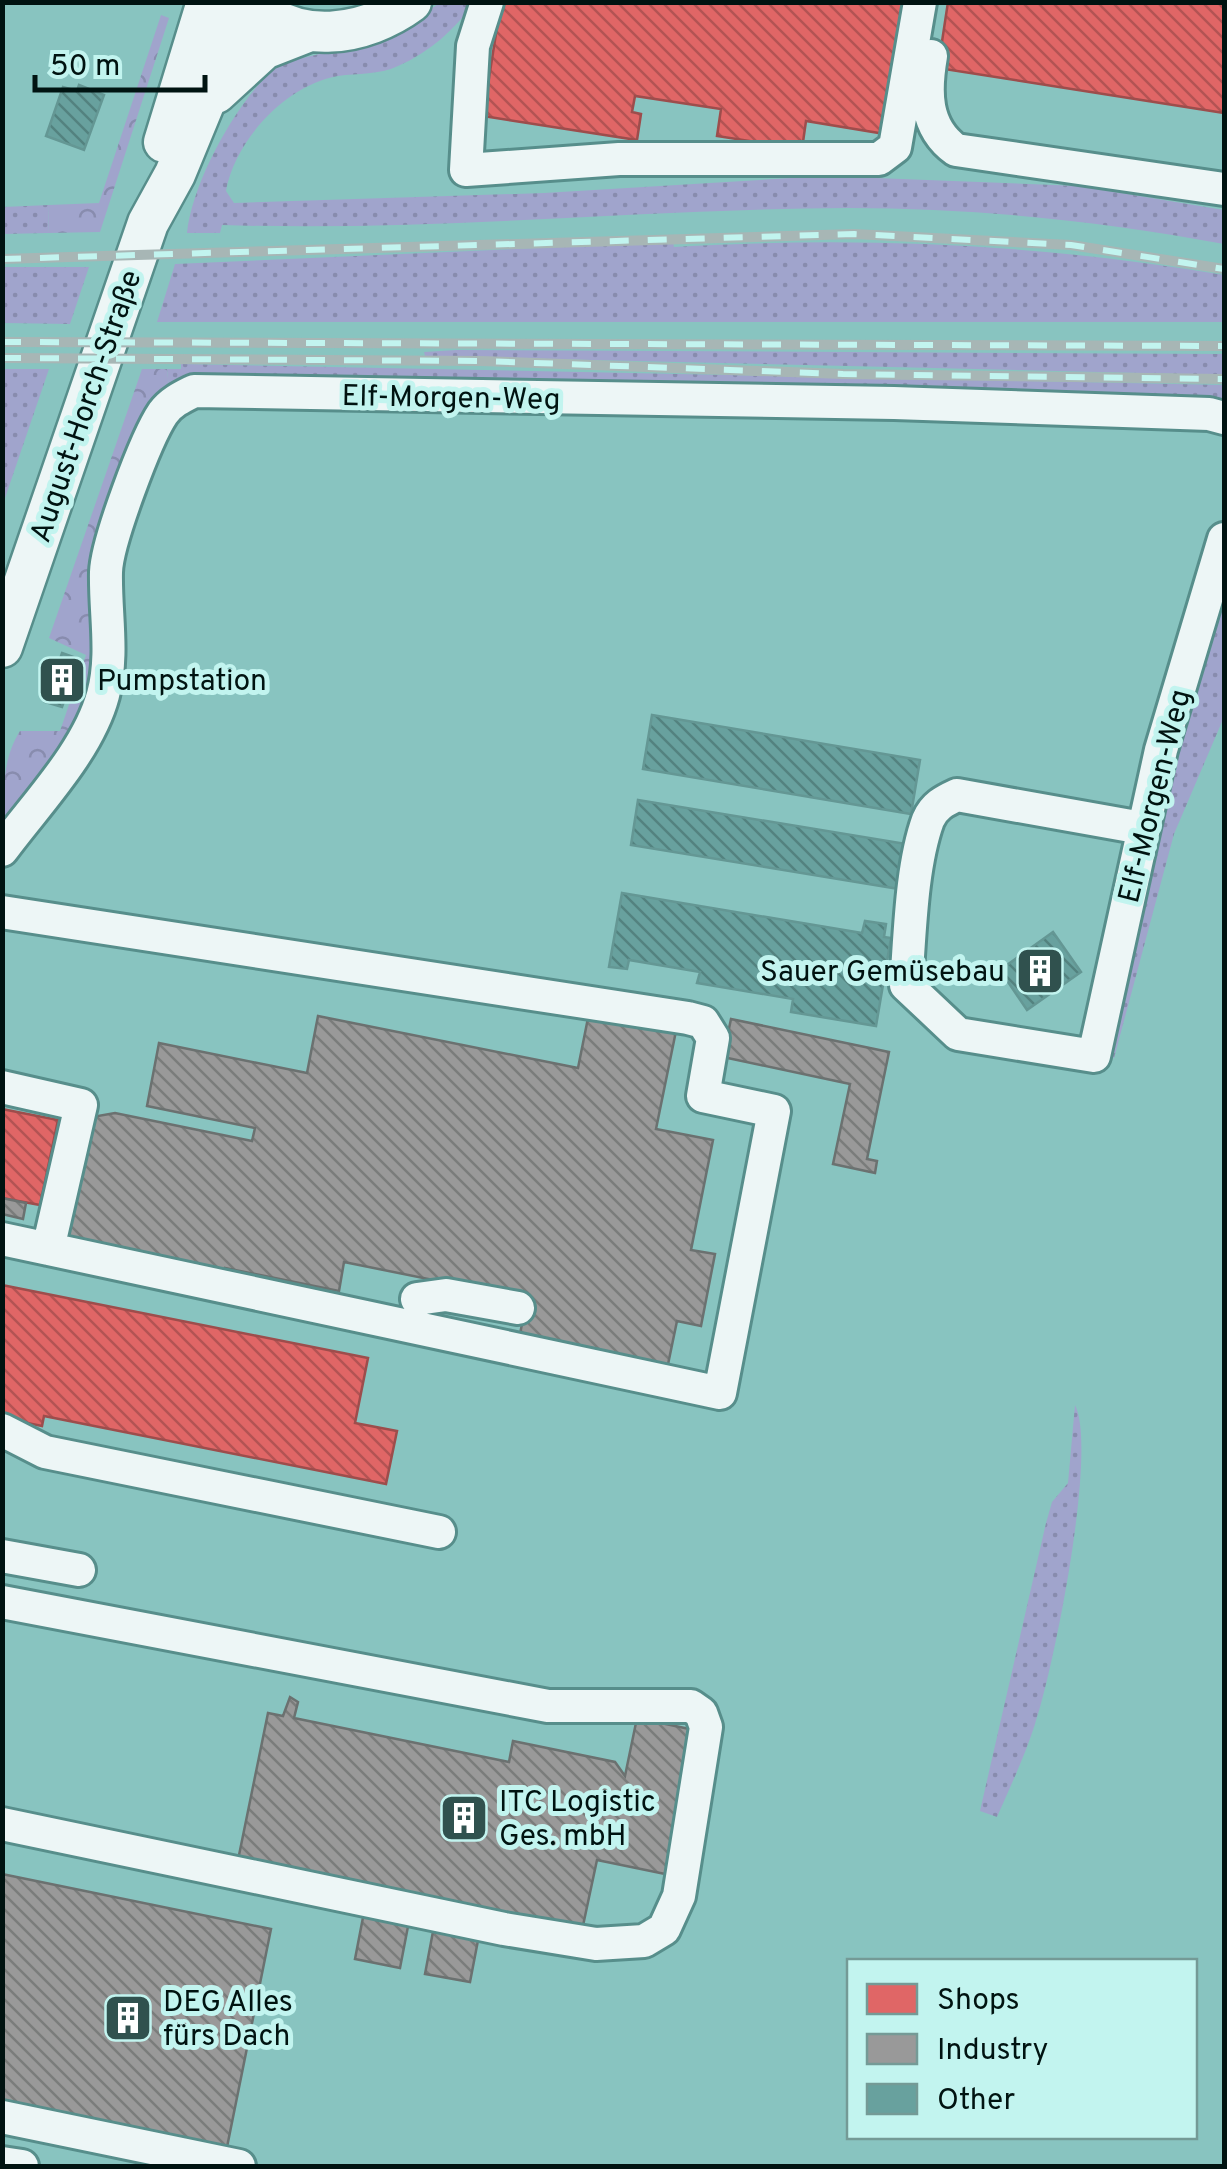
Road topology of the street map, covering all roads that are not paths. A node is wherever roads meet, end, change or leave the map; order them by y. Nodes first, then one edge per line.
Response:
1 (207, 2) edge
2 (249, 2) edge
3 (355, 2) edge
4 (411, 2) edge
5 (487, 2) edge
6 (920, 2) edge
7 (940, 2) edge
8 (319, 17) edge
9 (203, 106) junction
10 (1224, 189) edge
11 (148, 223) junction
12 (1224, 418) edge
13 (1224, 538) edge
14 (2, 647) edge
15 (1142, 828) junction
16 (2, 850) edge
17 (2, 912) edge
18 (2, 1086) edge
19 (2, 1239) edge
20 (48, 1249) junction
21 (417, 1299) dead end
22 (518, 1308) dead end
23 (2, 1430) edge
24 (439, 1532) dead end
25 (2, 1556) edge
26 (79, 1570) dead end
27 (2, 1602) edge
28 (2, 1824) edge
29 (2, 2118) edge
30 (2, 2163) edge
31 (22, 2166) edge
32 (239, 2166) edge

1 - 11 main road, August-Horch-Straße
2 - 8 main road
2 - 9 main road, August-Horch-Straße
3 - 8 main road
4 - 8 main road
5 - 6 lane
7 - 10 lane
8 - 9 main road
9 - 11 main road, August-Horch-Straße
11 - 14 main road, August-Horch-Straße
12 - 16 lane, Elf-Morgen-Weg
13 - 15 lane, Elf-Morgen-Weg
15 - 15 lane, Elf-Morgen-Weg
17 - 20 lane
18 - 20 lane
19 - 20 lane
21 - 22 lane
23 - 24 lane
25 - 26 lane
27 - 28 lane
29 - 32 lane
30 - 31 lane

